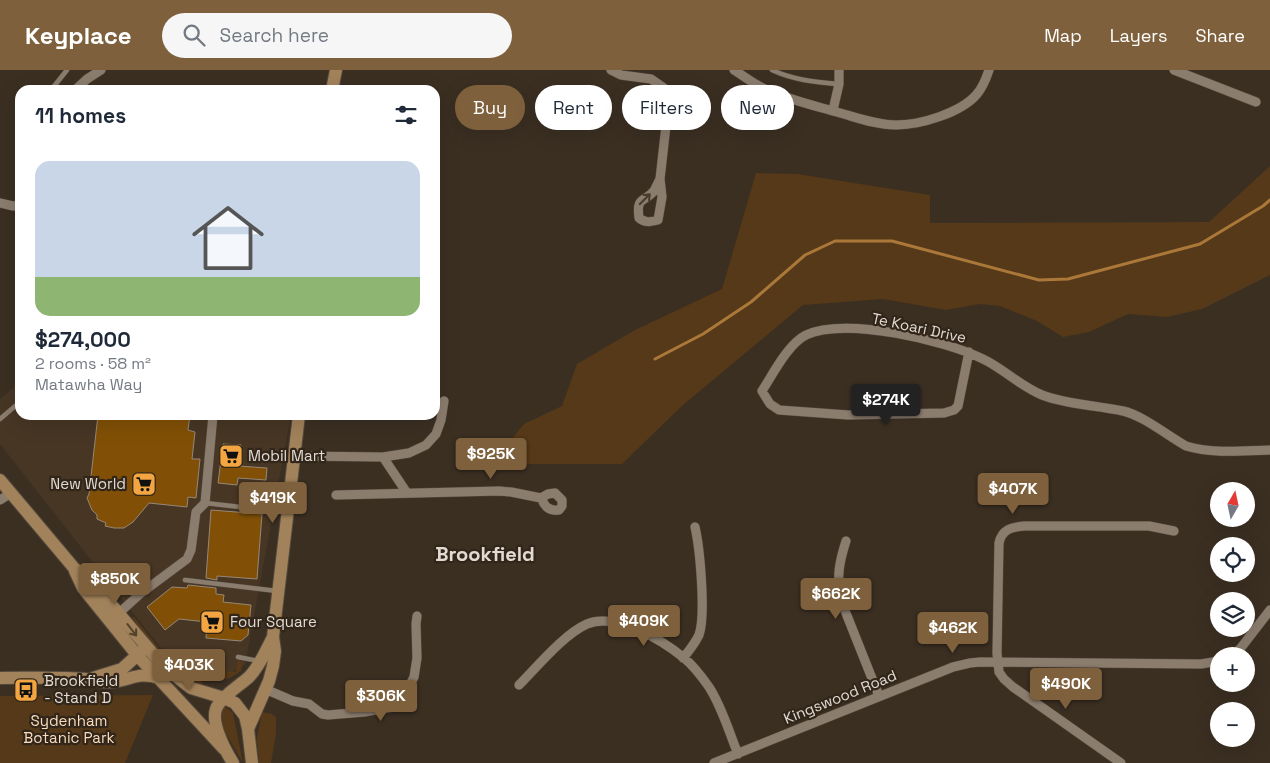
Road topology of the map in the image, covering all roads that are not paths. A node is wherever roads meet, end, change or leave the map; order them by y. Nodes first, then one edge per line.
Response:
1 (67, 70) edge
2 (101, 70) edge
3 (336, 70) edge
4 (611, 70) edge
5 (734, 70) edge
6 (772, 70) edge
7 (839, 70) edge
8 (989, 70) edge
9 (1174, 70) edge
10 (839, 84) junction
11 (54, 85) edge
12 (80, 85) edge
13 (333, 85) edge
14 (1256, 102) dead end
15 (833, 110) junction
16 (660, 179) junction
17 (0, 203) edge
18 (15, 206) edge
19 (969, 352) junction
20 (444, 401) dead end
21 (15, 406) edge
22 (440, 418) edge
23 (0, 419) edge
24 (213, 420) edge
25 (299, 420) edge
26 (440, 420) edge
27 (1270, 450) edge
28 (295, 456) junction
29 (383, 457) junction
30 (0, 480) edge
31 (407, 493) junction
32 (336, 495) dead end
33 (5, 496) edge
34 (540, 498) dead end
35 (204, 503) junction
36 (289, 512) junction
37 (695, 527) dead end
38 (1174, 530) dead end
39 (846, 541) dead end
40 (74, 568) junction
41 (185, 580) dead end
42 (134, 586) dead end
43 (279, 591) junction
44 (140, 594) junction
45 (1270, 610) edge
46 (119, 614) junction
47 (417, 616) dead end
48 (1262, 621) junction
49 (1270, 626) edge
50 (273, 637) junction
51 (1242, 647) edge
52 (238, 657) dead end
53 (684, 658) junction
54 (143, 660) junction
55 (260, 662) junction
56 (1210, 662) edge
57 (998, 663) junction
58 (0, 678) edge
59 (89, 679) junction
60 (519, 685) dead end
61 (265, 689) junction
62 (879, 696) junction
63 (224, 698) junction
64 (248, 729) junction
65 (224, 749) junction
66 (738, 754) junction
67 (232, 763) edge
68 (252, 763) edge
69 (714, 763) edge
70 (1121, 763) edge

1 - 11 lane
2 - 12 street
3 - 13 street
4 - 16 street
5 - 15 street
6 - 10 lane
7 - 10 street
8 - 15 street
9 - 14 street
10 - 15 street
16 -> 16 street
17 - 18 street
19 - 19 street, Te Koari Drive
19 - 27 street, Te Koari Drive
20 - 22 street
21 - 23 lane
24 - 35 street
25 - 28 street
26 - 29 street
28 - 29 street
28 - 36 street
29 - 31 street
30 - 33 street
31 - 32 street
31 - 34 street
33 - 40 street
35 - 36 lane
35 - 44 street
36 - 43 street
37 - 53 street
38 - 57 street
39 - 62 street
40 - 46 street
40 - 54 street
41 - 43 lane
42 - 44 lane
43 - 50 street
44 - 46 street
45 - 48 street
46 -> 54 street
47 - 61 street
48 - 49 street
48 - 51 street
50 - 55 street
50 - 61 street
52 - 55 lane
53 - 60 street
53 - 66 street
54 - 59 street
54 - 59 street
54 - 63 street
54 - 65 street
55 - 63 street
56 - 57 street, Kingswood Road
57 - 62 street, Kingswood Road
57 - 70 street
58 - 59 street
61 - 64 street
62 - 66 street, Kingswood Road
63 - 64 street
63 - 65 street
64 - 68 street
65 - 67 street
66 - 69 street, Kingswood Road

